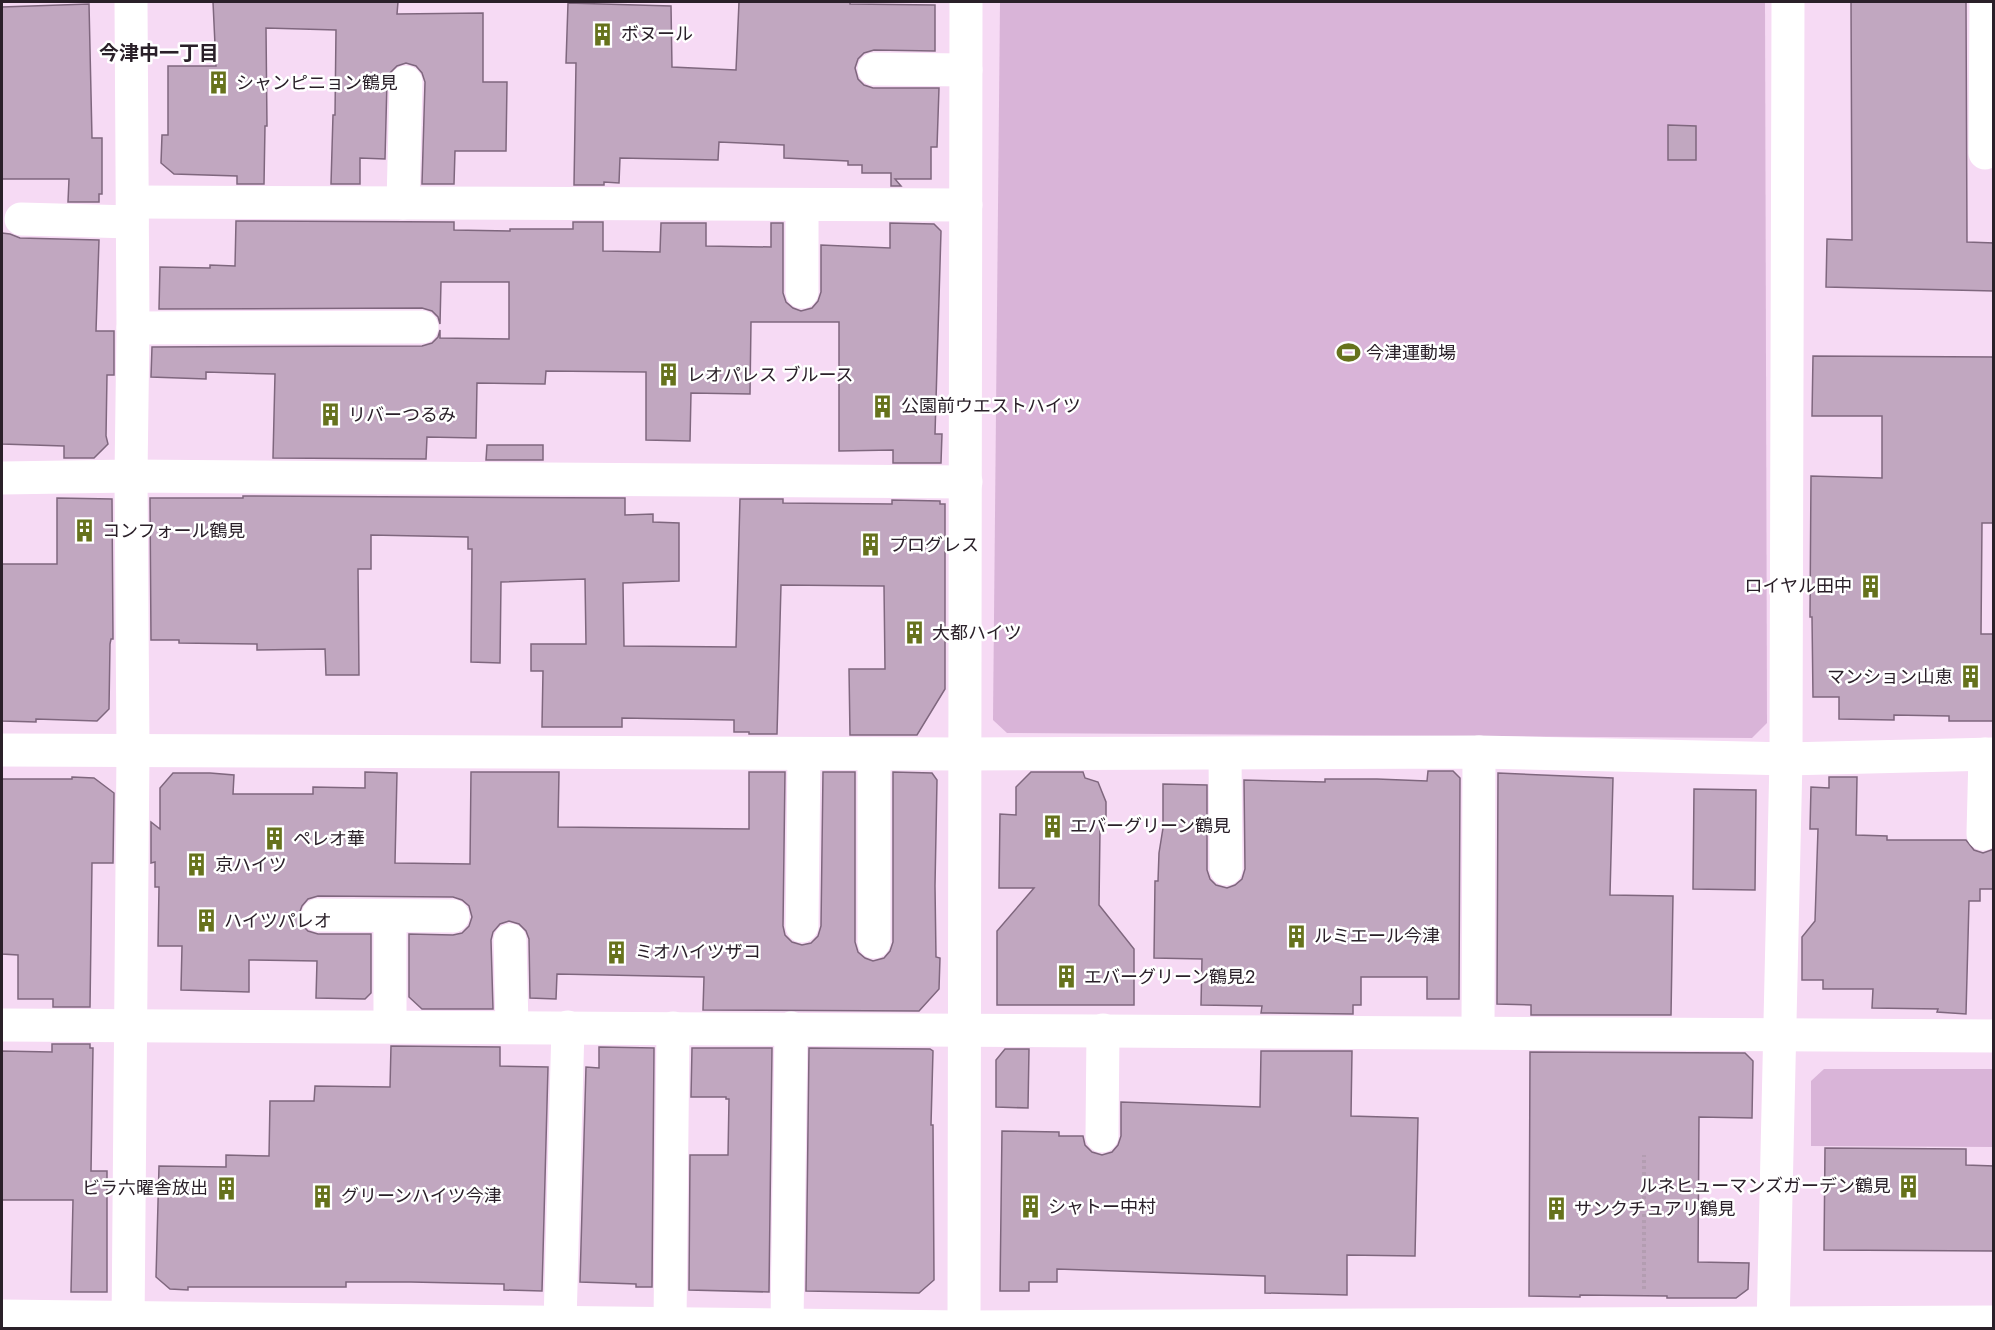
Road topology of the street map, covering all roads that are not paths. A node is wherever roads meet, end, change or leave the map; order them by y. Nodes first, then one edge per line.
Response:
1 (131, 2) edge
2 (966, 2) edge
3 (1788, 2) edge
4 (1986, 2) edge
5 (874, 69) dead end
6 (966, 70) junction
7 (406, 82) dead end
8 (1985, 153) dead end
9 (403, 203) junction
10 (802, 205) junction
11 (966, 205) junction
12 (133, 212) junction
13 (21, 219) dead end
14 (801, 292) dead end
15 (422, 327) dead end
16 (133, 328) junction
17 (131, 476) junction
18 (2, 478) edge
19 (966, 482) junction
20 (2, 750) edge
21 (133, 750) junction
22 (1479, 752) junction
23 (804, 754) junction
24 (874, 754) junction
25 (965, 754) junction
26 (1225, 754) junction
27 (1989, 754) edge
28 (1786, 759) junction
29 (1983, 834) dead end
30 (1226, 869) dead end
31 (318, 915) dead end
32 (390, 916) junction
33 (453, 916) dead end
34 (802, 926) dead end
35 (510, 940) dead end
36 (874, 942) dead end
37 (2, 1025) edge
38 (131, 1025) junction
39 (390, 1026) junction
40 (512, 1027) junction
41 (568, 1027) junction
42 (673, 1028) junction
43 (790, 1028) junction
44 (964, 1029) junction
45 (1103, 1030) junction
46 (1478, 1032) junction
47 (1780, 1033) junction
48 (1994, 1036) edge
49 (1102, 1136) dead end
50 (2, 1316) edge
51 (1994, 1322) edge
52 (128, 1323) edge
53 (560, 1323) junction
54 (670, 1324) junction
55 (806, 1326) edge
56 (1773, 1326) edge
57 (1382, 1327) edge
58 (964, 1328) edge

1 - 12 street
2 - 6 street
3 - 28 street
4 - 8 street
5 - 6 street
6 - 11 street
7 - 9 street
9 - 10 street
9 - 12 street
10 - 11 street
10 - 14 street
11 - 19 street
12 - 13 street
12 - 16 street
15 - 16 street
16 - 17 street
17 - 18 street
17 - 19 street
17 - 21 street
19 - 25 street
20 - 21 street
21 - 23 street
21 - 38 street
22 - 26 street
22 - 28 street
22 - 46 street
23 - 24 street
23 - 34 street
24 - 25 street
24 - 36 street
25 - 26 street
25 - 44 street
26 - 30 street
27 - 28 street
27 - 29 street
28 - 47 street
31 - 32 street
32 - 33 street
32 - 39 street
35 - 40 street
37 - 38 street
38 - 39 street
38 - 52 street
39 - 40 street
40 - 41 street
41 - 42 street
41 - 53 street
42 - 43 street
42 - 54 street
43 - 44 street
43 - 55 street
44 - 45 street
44 - 58 street
45 - 46 street
45 - 49 street
46 - 47 street
47 - 48 street
47 - 56 street
50 - 52 street
51 - 56 street
52 - 53 street
53 - 54 street
54 - 55 street
55 - 58 street
56 - 57 street
57 - 58 street

